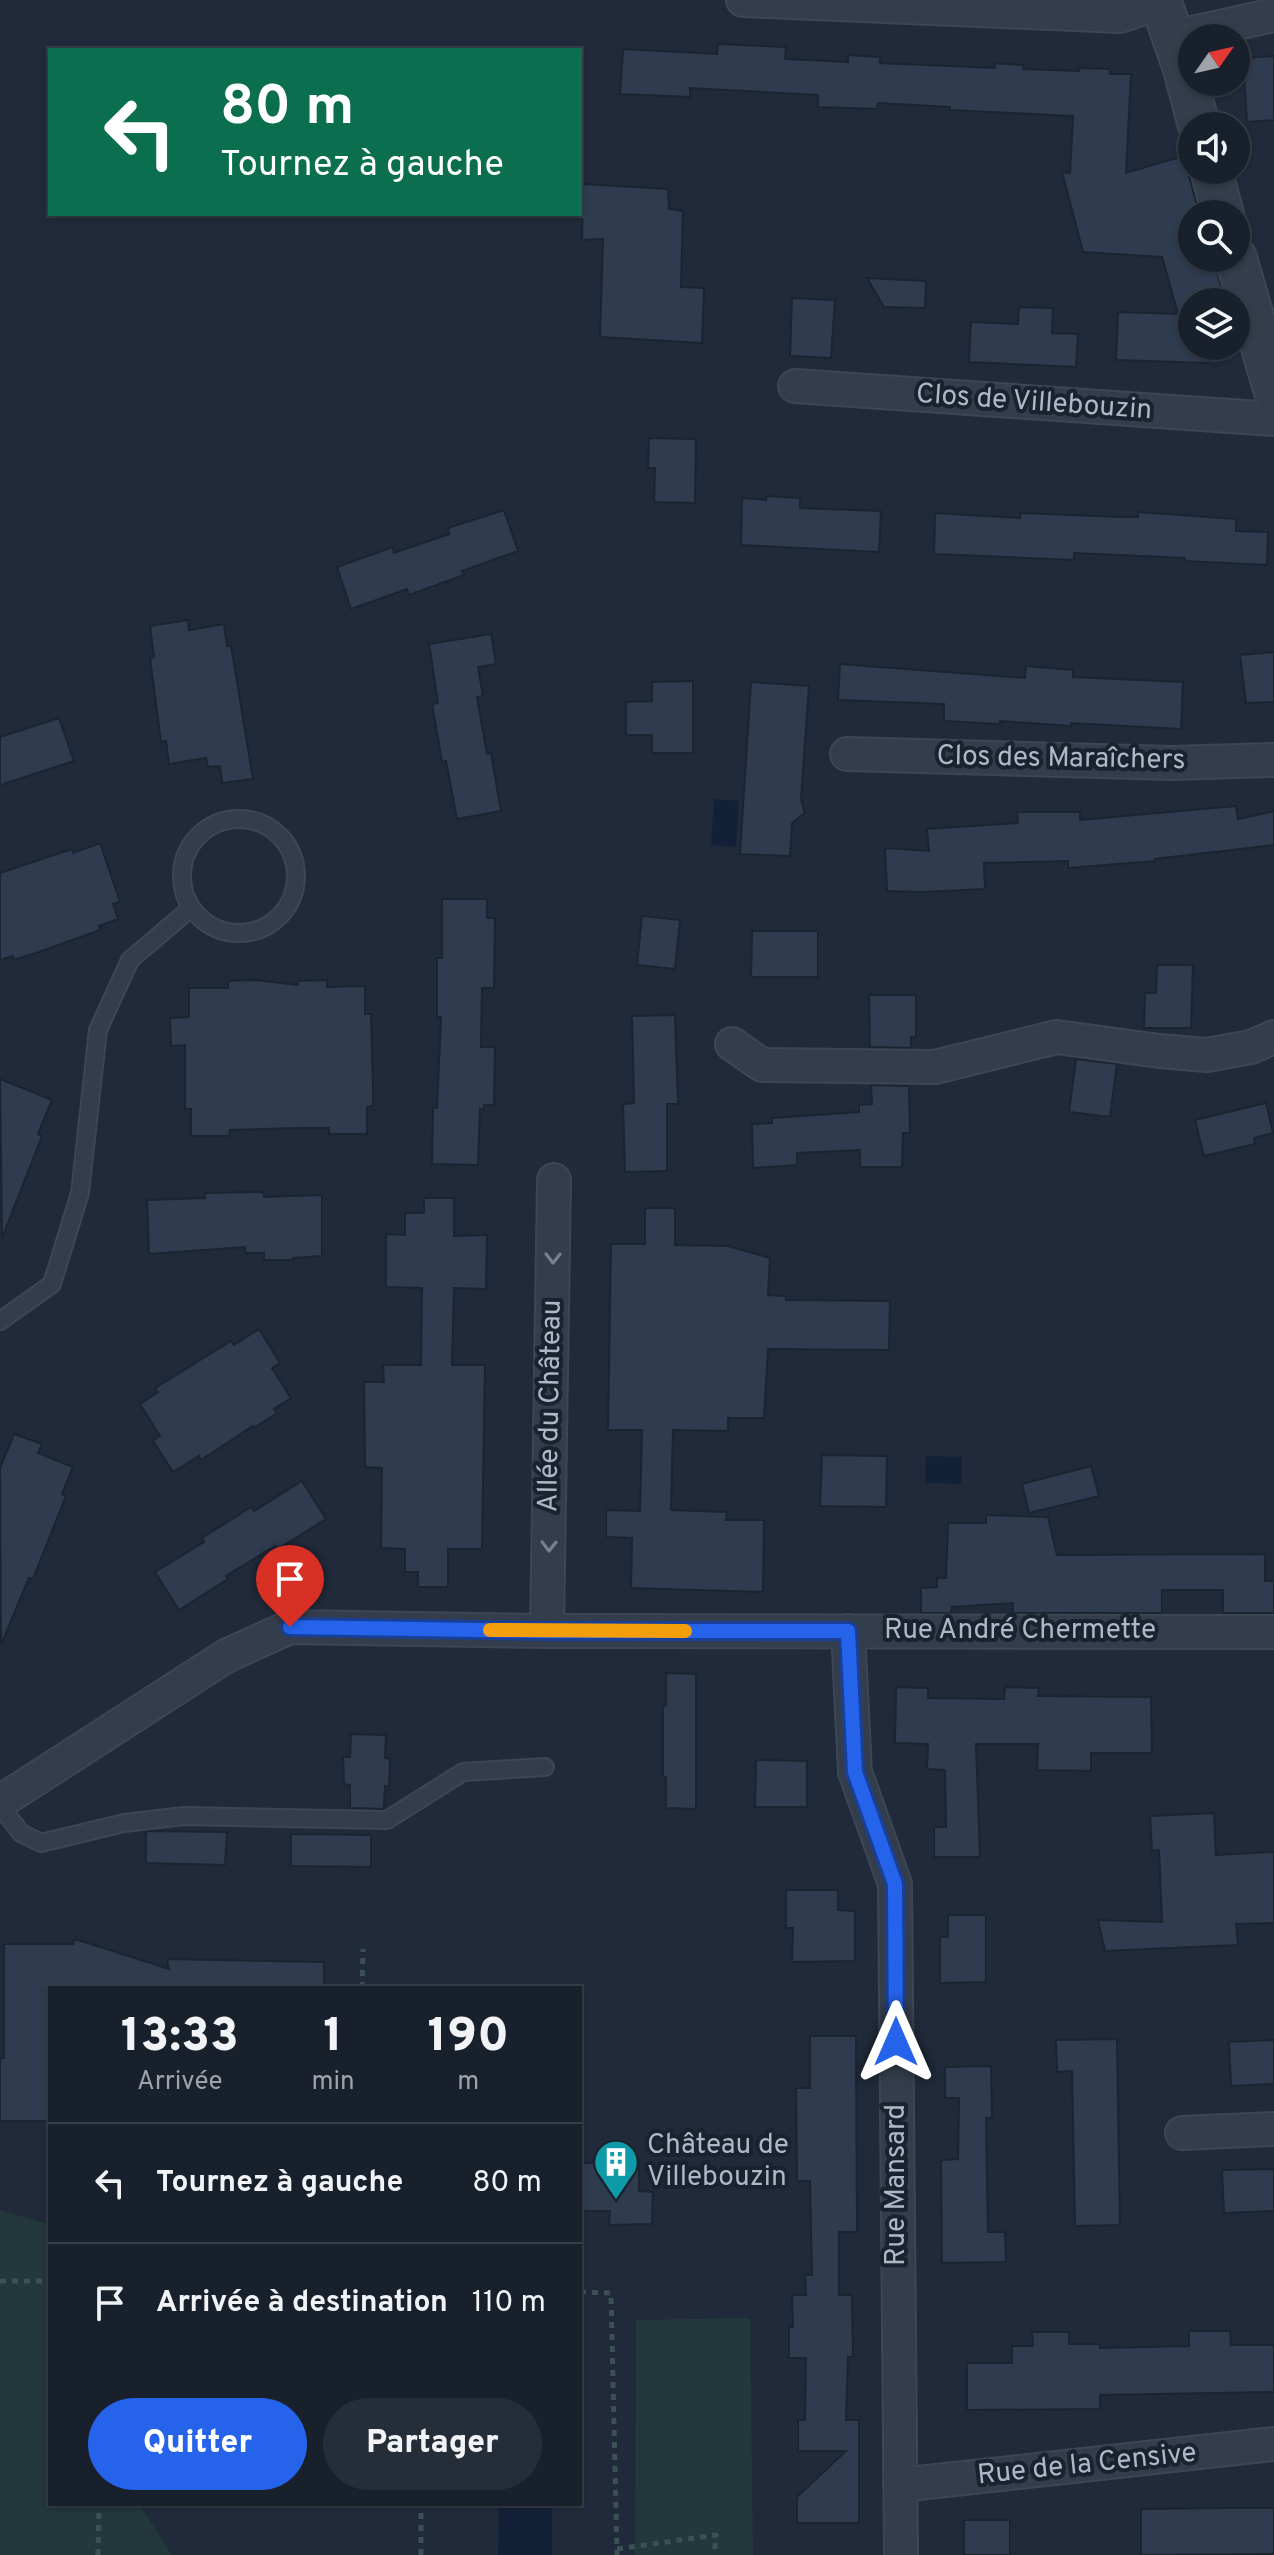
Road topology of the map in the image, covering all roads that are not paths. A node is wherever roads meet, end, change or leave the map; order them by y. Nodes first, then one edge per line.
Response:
1 (743, 0) edge
2 (1274, 15) edge
3 (1245, 24) edge
4 (1178, 45) edge
5 (1240, 272) edge
6 (795, 386) dead end
7 (1274, 389) edge
8 (1274, 419) edge
9 (847, 754) dead end
10 (1274, 760) edge
11 (191, 908) junction
12 (1274, 1037) edge
13 (732, 1044) dead end
14 (554, 1180) dead end
15 (0, 1321) edge
16 (547, 1631) junction
17 (848, 1631) junction
18 (1274, 1632) edge
19 (545, 1767) dead end
20 (0, 1804) edge
21 (1274, 2129) edge
22 (1182, 2133) dead end
23 (1274, 2444) edge
24 (900, 2485) junction
25 (901, 2555) edge

1 - 4 street
2 - 3 street
5 - 7 street
6 - 8 street, Clos de Villebouzin
9 - 10 street, Clos des Maraîchers
11 - 11 lane
11 - 15 lane
12 - 13 street
14 -> 16 street, Allée du Château
16 - 17 street, Rue André Chermette
16 - 20 street, Rue André Chermette
17 - 18 street, Rue André Chermette
17 - 24 street, Rue Mansard
19 - 20 lane
21 - 22 street
23 - 24 street, Rue de la Censive
24 - 25 street, Rue Mansard

